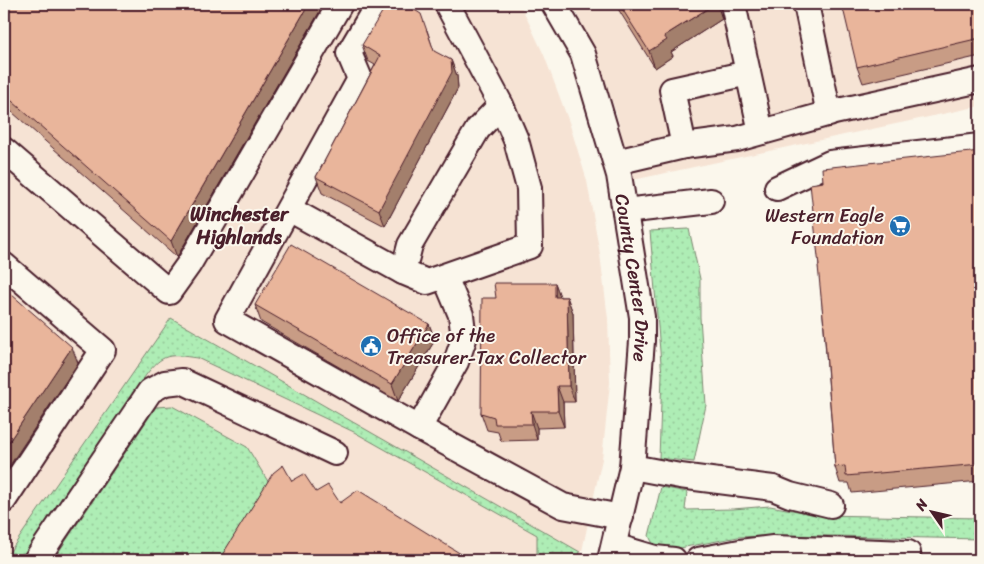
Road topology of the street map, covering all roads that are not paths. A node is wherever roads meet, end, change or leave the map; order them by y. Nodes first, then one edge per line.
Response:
1 (340, 4) edge
2 (378, 4) edge
3 (447, 4) edge
4 (554, 4) edge
5 (733, 4) edge
6 (806, 4) edge
7 (748, 73) junction
8 (980, 80) edge
9 (501, 106) junction
10 (829, 114) junction
11 (761, 132) junction
12 (684, 146) junction
13 (980, 146) edge
14 (4, 150) edge
15 (616, 162) junction
16 (777, 188) dead end
17 (710, 201) dead end
18 (289, 209) junction
19 (625, 212) junction
20 (4, 266) edge
21 (403, 272) junction
22 (446, 277) junction
23 (419, 428) junction
24 (335, 453) dead end
25 (632, 467) junction
26 (4, 500) edge
27 (831, 505) dead end
28 (621, 517) junction
29 (612, 553) edge
30 (908, 553) dead end
31 (36, 560) edge
32 (674, 560) edge
33 (698, 560) edge

1 - 14 street
2 - 18 street
3 - 9 street
4 - 15 street, County Center Drive
5 - 7 street
6 - 10 street
7 - 11 street
7 - 12 street
8 - 10 street
9 - 21 street
9 - 22 street
10 - 11 street
11 - 12 street
12 - 15 street
13 - 16 street
15 - 19 street, County Center Drive
17 - 19 street
18 - 21 street
18 - 23 street
19 - 25 street, County Center Drive
20 - 26 street
21 - 22 street
22 - 23 street
23 - 28 street
24 - 31 street
25 - 27 street
25 - 28 street, County Center Drive
28 - 29 street, County Center Drive
29 - 32 street
30 - 33 street

